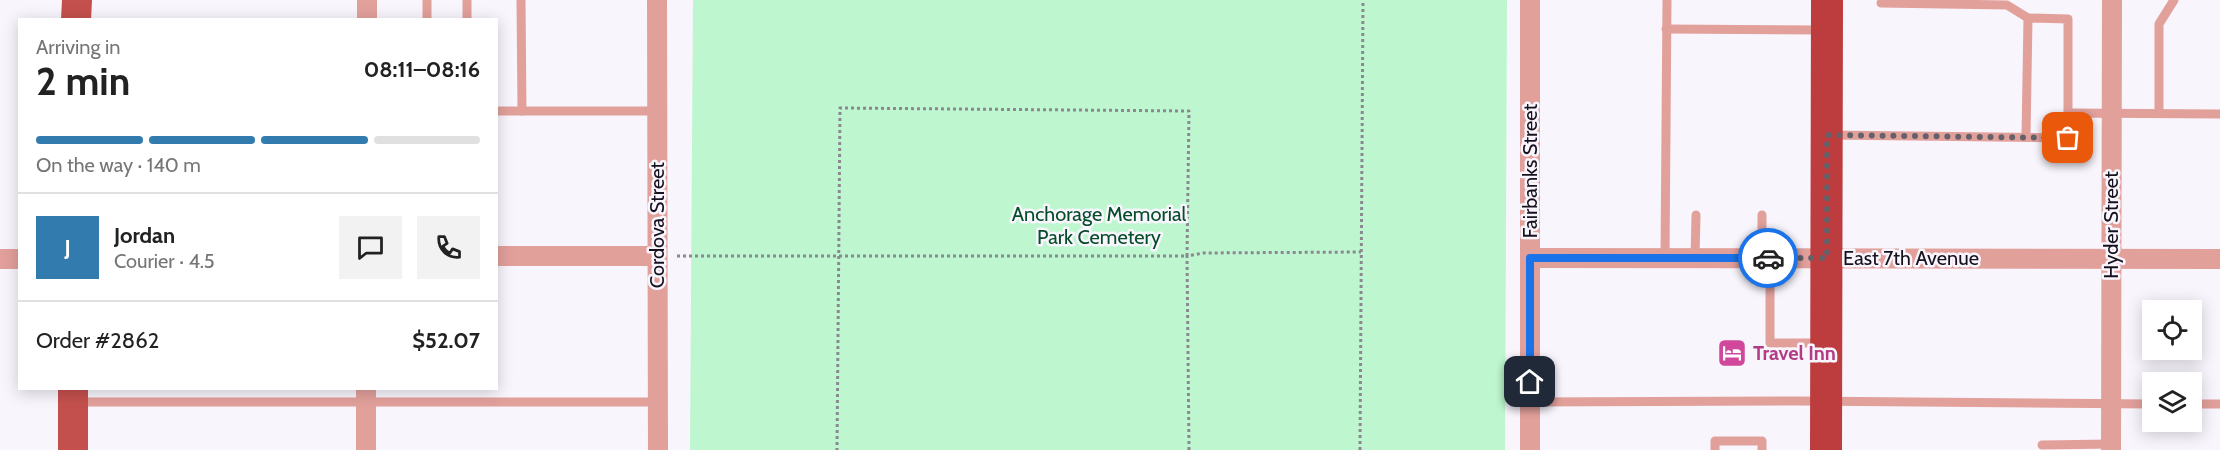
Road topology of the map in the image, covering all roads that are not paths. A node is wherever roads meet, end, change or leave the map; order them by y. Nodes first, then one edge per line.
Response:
1 (77, 0) edge
2 (367, 0) edge
3 (427, 0) edge
4 (467, 0) edge
5 (521, 0) edge
6 (657, 0) edge
7 (1530, 0) edge
8 (1666, 0) edge
9 (2112, 0) edge
10 (2174, 0) edge
11 (1881, 3) dead end
12 (1827, 15) edge
13 (76, 18) edge
14 (367, 18) edge
15 (427, 18) edge
16 (467, 18) edge
17 (2028, 18) junction
18 (1666, 29) junction
19 (498, 111) edge
20 (522, 111) junction
21 (657, 111) junction
22 (2068, 113) junction
23 (2111, 113) junction
24 (2159, 114) junction
25 (2220, 114) edge
26 (1827, 135) junction
27 (2026, 137) junction
28 (1696, 215) dead end
29 (1762, 215) dead end
30 (498, 256) edge
31 (657, 256) junction
32 (1530, 258) junction
33 (1665, 258) junction
34 (1695, 258) junction
35 (1766, 258) junction
36 (1827, 258) junction
37 (2111, 258) junction
38 (0, 259) edge
39 (2220, 259) edge
40 (18, 260) edge
41 (1826, 343) junction
42 (73, 395) edge
43 (366, 395) edge
44 (1826, 401) junction
45 (657, 402) junction
46 (1530, 402) junction
47 (2111, 404) junction
48 (2142, 404) edge
49 (2202, 404) edge
50 (2220, 404) edge
51 (2042, 445) dead end
52 (2111, 447) edge
53 (73, 450) edge
54 (366, 450) edge
55 (658, 450) edge
56 (1530, 450) edge
57 (1715, 450) edge
58 (1762, 450) edge
59 (1826, 450) edge

1 - 13 main road
2 - 14 street
3 - 15 lane
4 - 16 lane
5 - 20 lane
6 - 21 street, Cordova Street
7 - 32 street, Fairbanks Street
8 - 18 lane
9 - 23 street, Hyder Street
10 - 24 lane
11 - 17 lane
12 - 18 lane
12 - 26 highway
17 - 22 lane
17 - 27 lane
18 - 33 lane
19 - 20 lane
20 - 21 lane
21 - 31 street, Cordova Street
22 - 23 lane
22 - 27 lane
23 - 24 lane
23 - 37 street, Hyder Street
24 - 25 lane
26 - 27 lane
26 - 36 highway
28 - 34 lane
29 - 35 lane
30 - 31 street
31 - 45 street, Cordova Street
32 - 33 street, East 7th Avenue
32 - 46 street, Fairbanks Street
33 - 34 street, East 7th Avenue
34 - 35 street, East 7th Avenue
35 - 36 street, East 7th Avenue
35 - 41 lane
36 - 37 street, East 7th Avenue
36 - 41 highway
37 - 39 street, East 7th Avenue
37 - 47 street, Hyder Street
38 - 40 street
41 - 44 highway
42 - 43 lane
42 - 53 main road
43 - 45 lane
43 - 54 street
44 - 46 lane
44 - 47 lane
44 - 59 highway
45 - 55 street, Cordova Street
46 - 56 street, Fairbanks Street
47 - 48 lane
47 - 52 street, Hyder Street
49 - 50 lane
51 - 52 lane
57 - 58 lane

